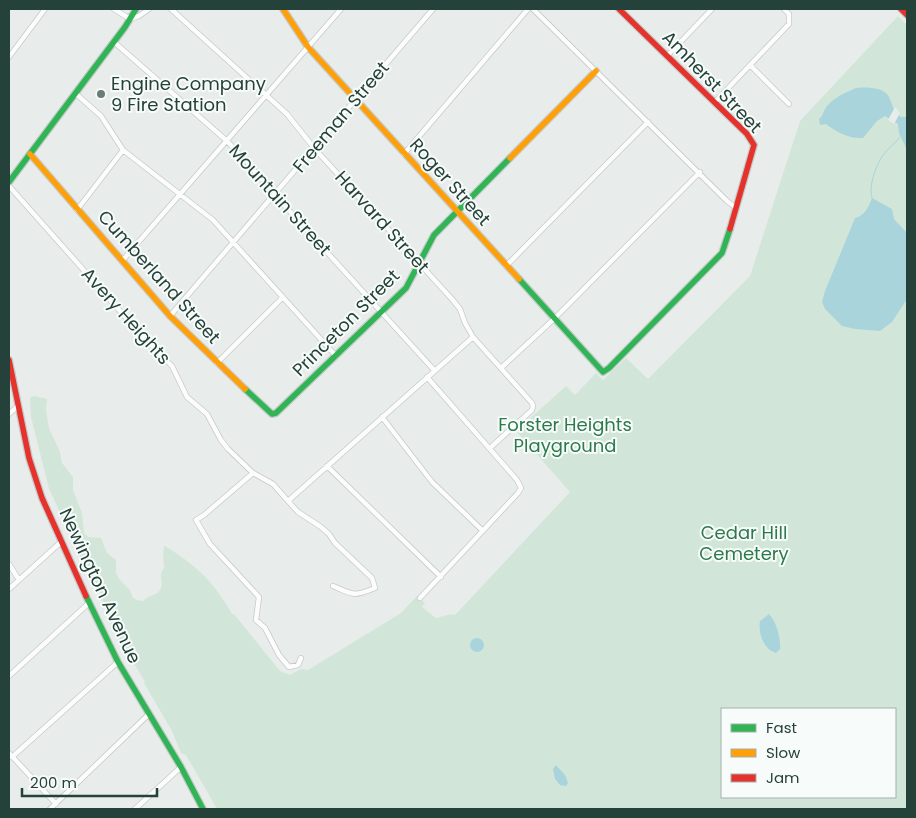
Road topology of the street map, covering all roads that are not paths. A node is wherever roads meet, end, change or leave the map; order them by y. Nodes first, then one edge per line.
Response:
1 (45, 9) edge
2 (114, 9) edge
3 (136, 9) edge
4 (149, 9) edge
5 (171, 9) edge
6 (283, 9) edge
7 (341, 9) edge
8 (433, 9) edge
9 (528, 9) edge
10 (533, 9) edge
11 (619, 9) edge
12 (712, 9) edge
13 (784, 9) edge
14 (901, 9) edge
15 (907, 15) edge
16 (131, 18) junction
17 (114, 42) junction
18 (308, 47) junction
19 (667, 56) junction
20 (9, 57) edge
21 (750, 65) junction
22 (596, 72) junction
23 (76, 93) junction
24 (267, 96) junction
25 (355, 99) junction
26 (715, 102) junction
27 (790, 104) dead end
28 (648, 122) junction
29 (227, 141) junction
30 (314, 148) junction
31 (123, 150) junction
32 (30, 154) junction
33 (404, 154) junction
34 (700, 172) junction
35 (9, 182) edge
36 (9, 186) edge
37 (180, 194) junction
38 (274, 195) junction
39 (736, 208) junction
40 (77, 210) junction
41 (456, 212) junction
42 (233, 243) junction
43 (122, 261) junction
44 (419, 262) junction
45 (506, 266) junction
46 (283, 297) junction
47 (381, 312) junction
48 (170, 316) junction
49 (554, 319) junction
50 (473, 337) junction
51 (336, 356) junction
52 (9, 360) edge
53 (217, 363) junction
54 (501, 368) junction
55 (434, 370) junction
56 (601, 372) joint
57 (427, 377) junction
58 (18, 406) junction
59 (9, 414) edge
60 (272, 414) joint
61 (382, 417) junction
62 (490, 448) junction
63 (327, 466) junction
64 (254, 473) junction
65 (288, 501) junction
66 (483, 531) junction
67 (61, 542) junction
68 (9, 564) edge
69 (441, 577) junction
70 (19, 580) junction
71 (333, 586) dead end
72 (9, 588) edge
73 (420, 598) dead end
74 (89, 603) junction
75 (301, 658) dead end
76 (118, 662) junction
77 (9, 676) edge
78 (149, 714) junction
79 (11, 755) edge
80 (180, 768) junction
81 (56, 804) junction
82 (50, 809) edge
83 (135, 809) edge
84 (203, 809) edge

1 - 20 street
2 - 16 street
3 - 16 street
4 - 16 street
5 - 24 street, Harvard Street
6 - 18 street, Roger Street
7 - 18 street
8 - 25 street, Freeman Street
9 - 33 street
10 - 22 street
11 - 19 street, Amherst Street
12 - 19 street
13 - 21 street
14 - 15 street
16 - 17 street
17 - 23 street
17 - 29 street, Mountain Street
18 - 24 street
18 - 25 street, Roger Street
19 - 26 street, Amherst Street
21 - 26 street
21 - 27 street
22 - 28 street
22 - 41 street, Princeton Street
23 - 31 street
23 - 32 street
24 - 29 street
24 - 30 street, Harvard Street
25 - 30 street, Freeman Street
25 - 33 street, Roger Street
26 - 39 street, Amherst Street
28 - 34 street
28 - 45 street
29 - 37 street
29 - 38 street, Mountain Street
30 - 38 street, Freeman Street
30 - 44 street, Harvard Street
31 - 37 street
31 - 40 street
32 - 35 street
32 - 40 street, Cumberland Street
33 - 41 street, Roger Street
34 - 39 street
34 - 49 street
36 - 64 street, Avery Heights
37 - 42 street
37 - 43 street
38 - 42 street, Freeman Street
38 - 47 street, Mountain Street
39 - 56 street, Amherst Street
40 - 43 street, Cumberland Street
41 - 44 street, Princeton Street
41 - 45 street, Roger Street
42 - 46 street
42 - 48 street, Freeman Street
43 - 48 street, Cumberland Street
44 - 47 street, Princeton Street
44 - 50 street, Harvard Street
45 - 49 street, Roger Street
46 - 51 street
46 - 53 street
47 - 51 street, Princeton Street
47 - 55 street, Mountain Street
48 - 53 street, Cumberland Street
49 - 54 street
49 - 56 street, Roger Street
50 - 54 street, Harvard Street
50 - 55 street
51 - 60 street, Princeton Street
52 - 58 street, Newington Avenue
53 - 60 street, Cumberland Street
54 - 62 street, Harvard Street
55 - 57 street
57 - 61 street
57 - 62 street
58 - 59 street
58 - 67 street, Newington Avenue
61 - 63 street
61 - 66 street
62 - 66 street
63 - 65 street
63 - 69 street
64 - 65 street, Avery Heights
64 - 75 street
65 - 71 street, Avery Heights
66 - 69 street
67 - 70 street
67 - 74 street, Newington Avenue
68 - 70 street
69 - 73 street
70 - 72 street
74 - 76 street, Newington Avenue
74 - 77 street
76 - 78 street, Newington Avenue
76 - 79 street
78 - 80 street, Newington Avenue
78 - 81 street
79 - 81 street
80 - 83 street
80 - 84 street, Newington Avenue
81 - 82 street

